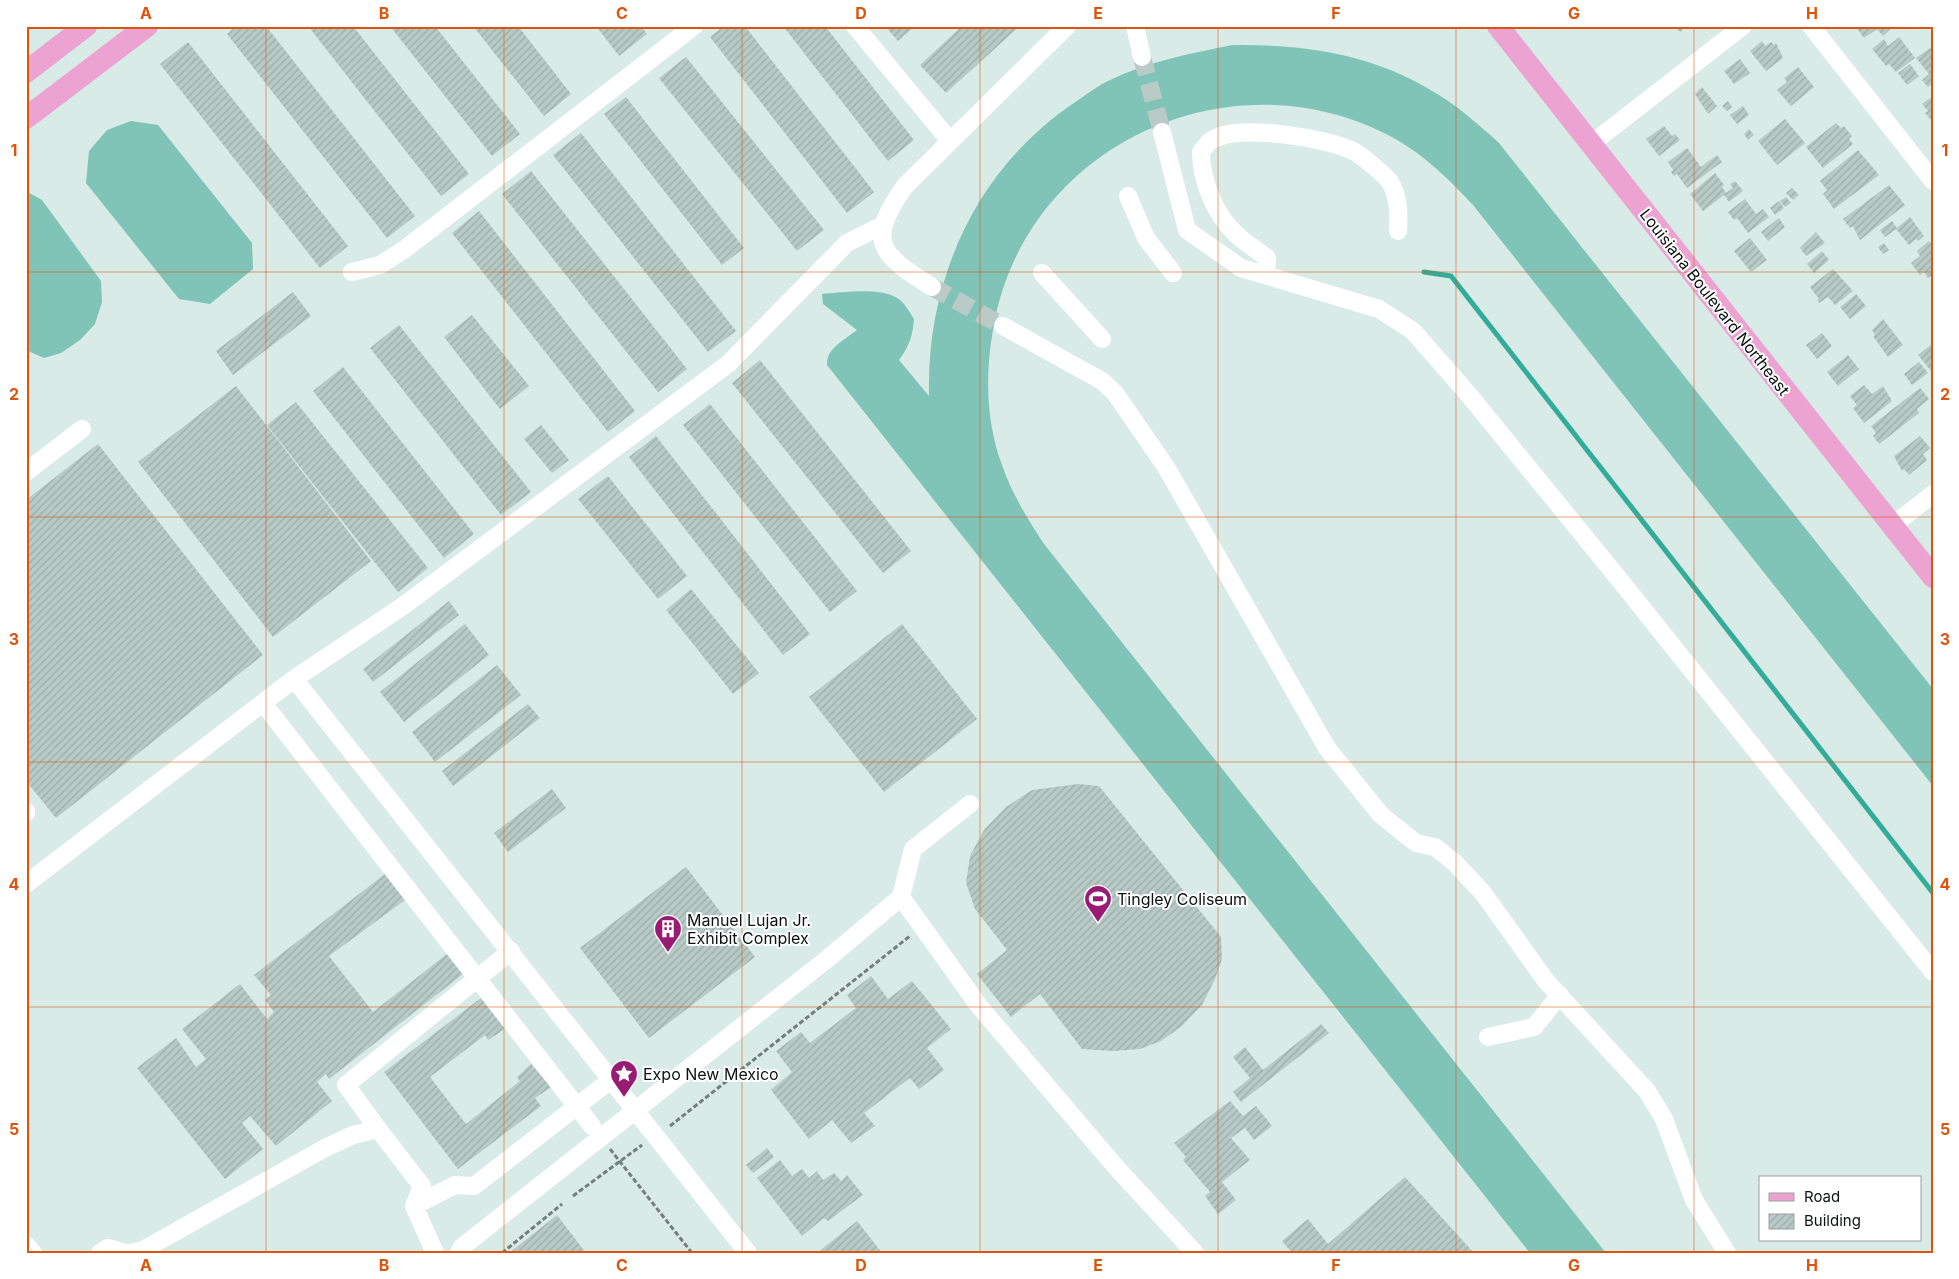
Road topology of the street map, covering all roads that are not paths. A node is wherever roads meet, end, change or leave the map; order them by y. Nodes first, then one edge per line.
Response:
1 (86, 26) edge
2 (147, 26) edge
3 (694, 26) edge
4 (855, 26) edge
5 (1066, 26) edge
6 (1135, 26) edge
7 (1498, 26) edge
8 (1743, 26) edge
9 (1811, 26) edge
10 (1142, 57) tunnel mouth
11 (26, 72) edge
12 (28, 115) edge
13 (1162, 132) tunnel mouth
14 (950, 141) junction
15 (1591, 144) junction
16 (1933, 181) edge
17 (1128, 196) dead end
18 (883, 225) junction
19 (1398, 231) dead end
20 (352, 272) dead end
21 (1042, 273) dead end
22 (1173, 273) dead end
23 (1266, 274) junction
24 (932, 287) tunnel mouth
25 (1003, 326) tunnel mouth
26 (1102, 339) dead end
27 (82, 429) dead end
28 (26, 472) edge
29 (1933, 494) edge
30 (1892, 526) junction
31 (1933, 577) edge
32 (294, 679) junction
33 (263, 703) junction
34 (970, 804) dead end
35 (26, 884) edge
36 (901, 898) junction
37 (511, 952) junction
38 (1933, 972) edge
39 (477, 978) junction
40 (1560, 995) junction
41 (1488, 1037) dead end
42 (612, 1079) junction
43 (576, 1107) junction
44 (636, 1108) junction
45 (592, 1126) dead end
46 (378, 1129) junction
47 (414, 1206) junction
48 (26, 1245) edge
49 (32, 1253) edge
50 (100, 1253) edge
51 (124, 1253) edge
52 (130, 1253) edge
53 (435, 1253) edge
54 (459, 1253) edge
55 (748, 1253) edge
56 (1195, 1253) edge
57 (1727, 1253) edge

1 - 11 main road
2 - 12 main road
3 - 20 street
4 - 14 street
5 - 14 street
6 - 10 street
7 - 15 main road, Louisiana Boulevard Northeast
8 - 15 street
9 - 16 street
13 - 23 street
14 - 18 street
15 - 30 main road, Louisiana Boulevard Northeast
17 - 22 street
18 - 24 street
18 - 32 street
19 - 23 street
21 - 26 street
23 - 38 street
25 - 40 street
27 - 28 street
29 - 30 street
30 - 31 main road, Louisiana Boulevard Northeast
32 - 33 street
32 - 37 street
33 - 35 street
33 - 39 street
34 - 36 street
36 - 44 street
36 - 56 street
37 - 39 street
37 - 42 street
39 - 43 street
39 - 46 street
40 - 41 street
40 - 57 street
42 - 43 street
42 - 44 street
43 - 45 street
43 - 47 street
44 - 54 street
44 - 55 street
46 - 47 street
46 - 52 street
47 - 53 street
48 - 49 street
50 - 51 street

